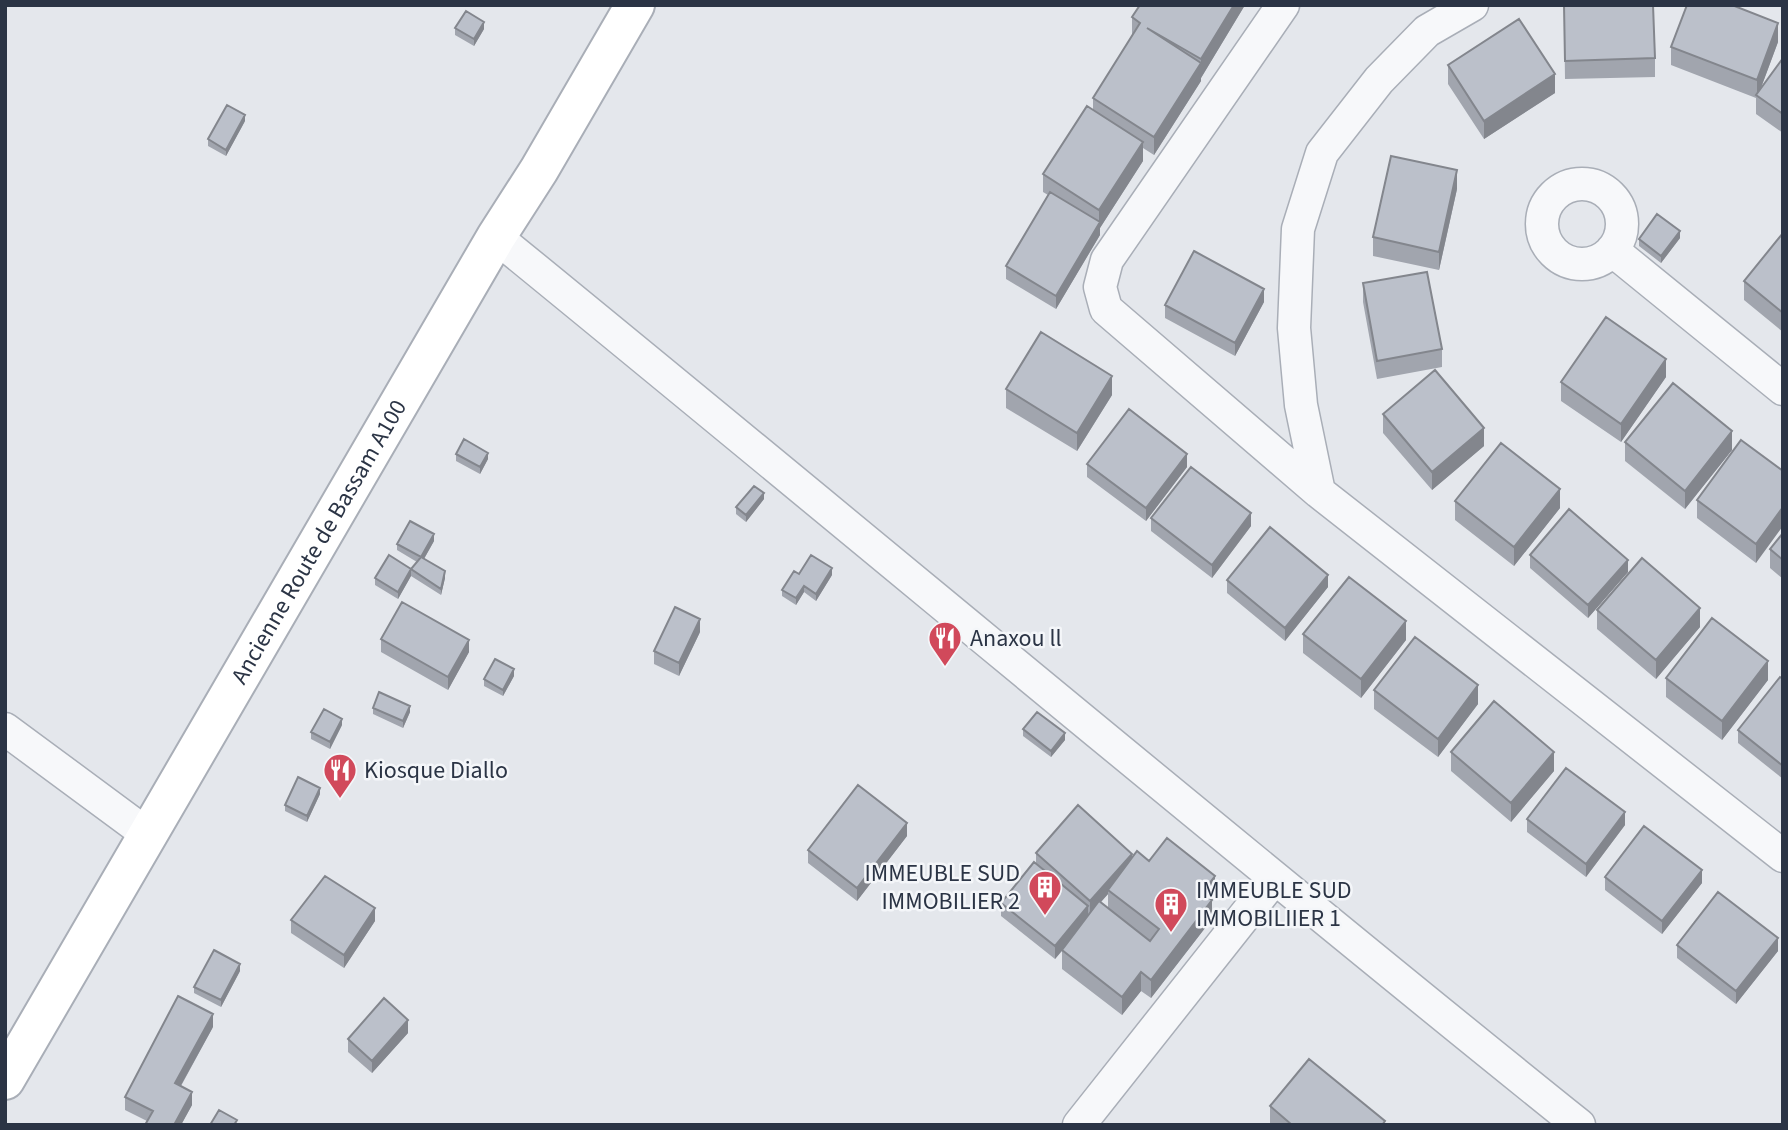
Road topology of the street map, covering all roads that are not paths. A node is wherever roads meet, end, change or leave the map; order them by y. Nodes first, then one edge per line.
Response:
1 (635, 5) edge
2 (1283, 5) edge
3 (1472, 5) edge
4 (496, 237) junction
5 (1612, 250) dead end
6 (1783, 389) edge
7 (1319, 492) junction
8 (5, 729) edge
9 (147, 834) junction
10 (1783, 856) edge
11 (1273, 880) junction
12 (5, 1080) edge
13 (1079, 1125) edge
14 (1579, 1125) edge

1 - 4 main road, Ancienne Route de Bassam A100
2 - 7 street
3 - 7 street
4 - 9 main road, Ancienne Route de Bassam A100
4 - 11 street
5 - 6 street
7 - 10 street
8 - 9 street
9 - 12 main road, Ancienne Route de Bassam A100
11 - 13 street
11 - 14 street

